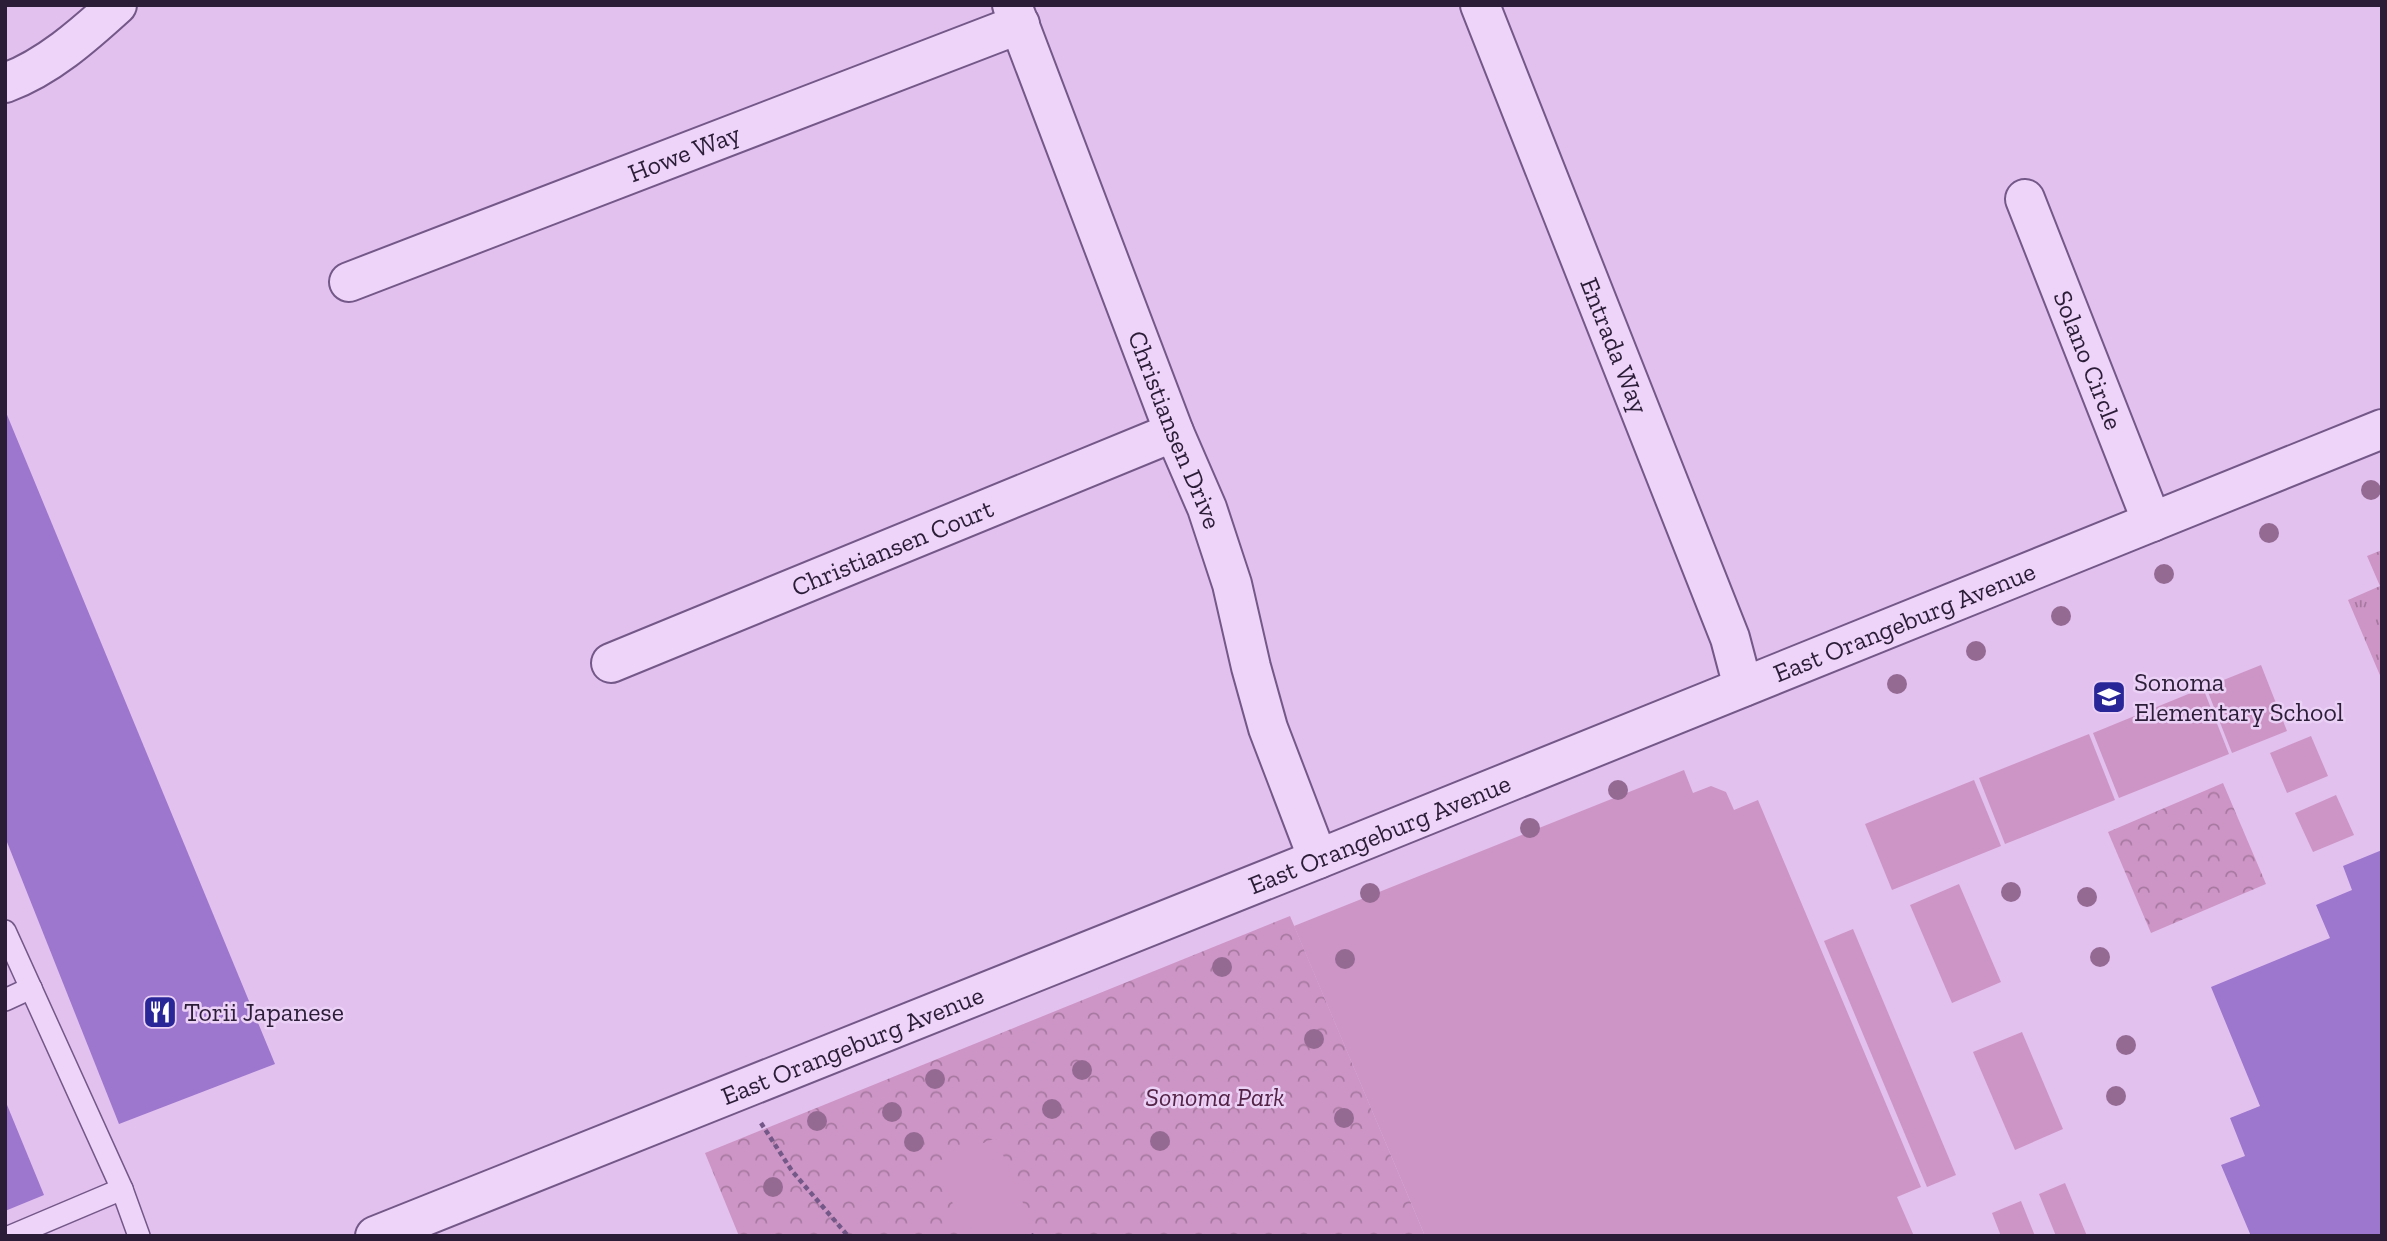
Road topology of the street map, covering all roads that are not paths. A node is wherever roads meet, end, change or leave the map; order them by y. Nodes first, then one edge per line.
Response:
1 (117, 5) edge
2 (1480, 5) edge
3 (1016, 14) edge
4 (5, 83) edge
5 (2025, 199) dead end
6 (349, 282) dead end
7 (2382, 429) edge
8 (1174, 432) junction
9 (2152, 522) junction
10 (611, 663) dead end
11 (1742, 687) junction
12 (1318, 859) junction
13 (5, 932) edge
14 (31, 988) junction
15 (5, 1000) edge
16 (122, 1189) junction
17 (11, 1236) edge
18 (139, 1236) edge
19 (375, 1236) edge

1 - 4 street
2 - 11 street, Entrada Way
3 - 6 street, Howe Way
3 - 8 street, Christiansen Drive
5 - 9 street, Solano Circle
7 - 9 street, East Orangeburg Avenue
8 - 10 street, Christiansen Court
8 - 12 street, Christiansen Drive
9 - 11 street, East Orangeburg Avenue
11 - 12 street, East Orangeburg Avenue
12 - 19 street, East Orangeburg Avenue
13 - 14 lane
14 - 15 lane
14 - 16 lane
16 - 17 lane
16 - 18 lane

